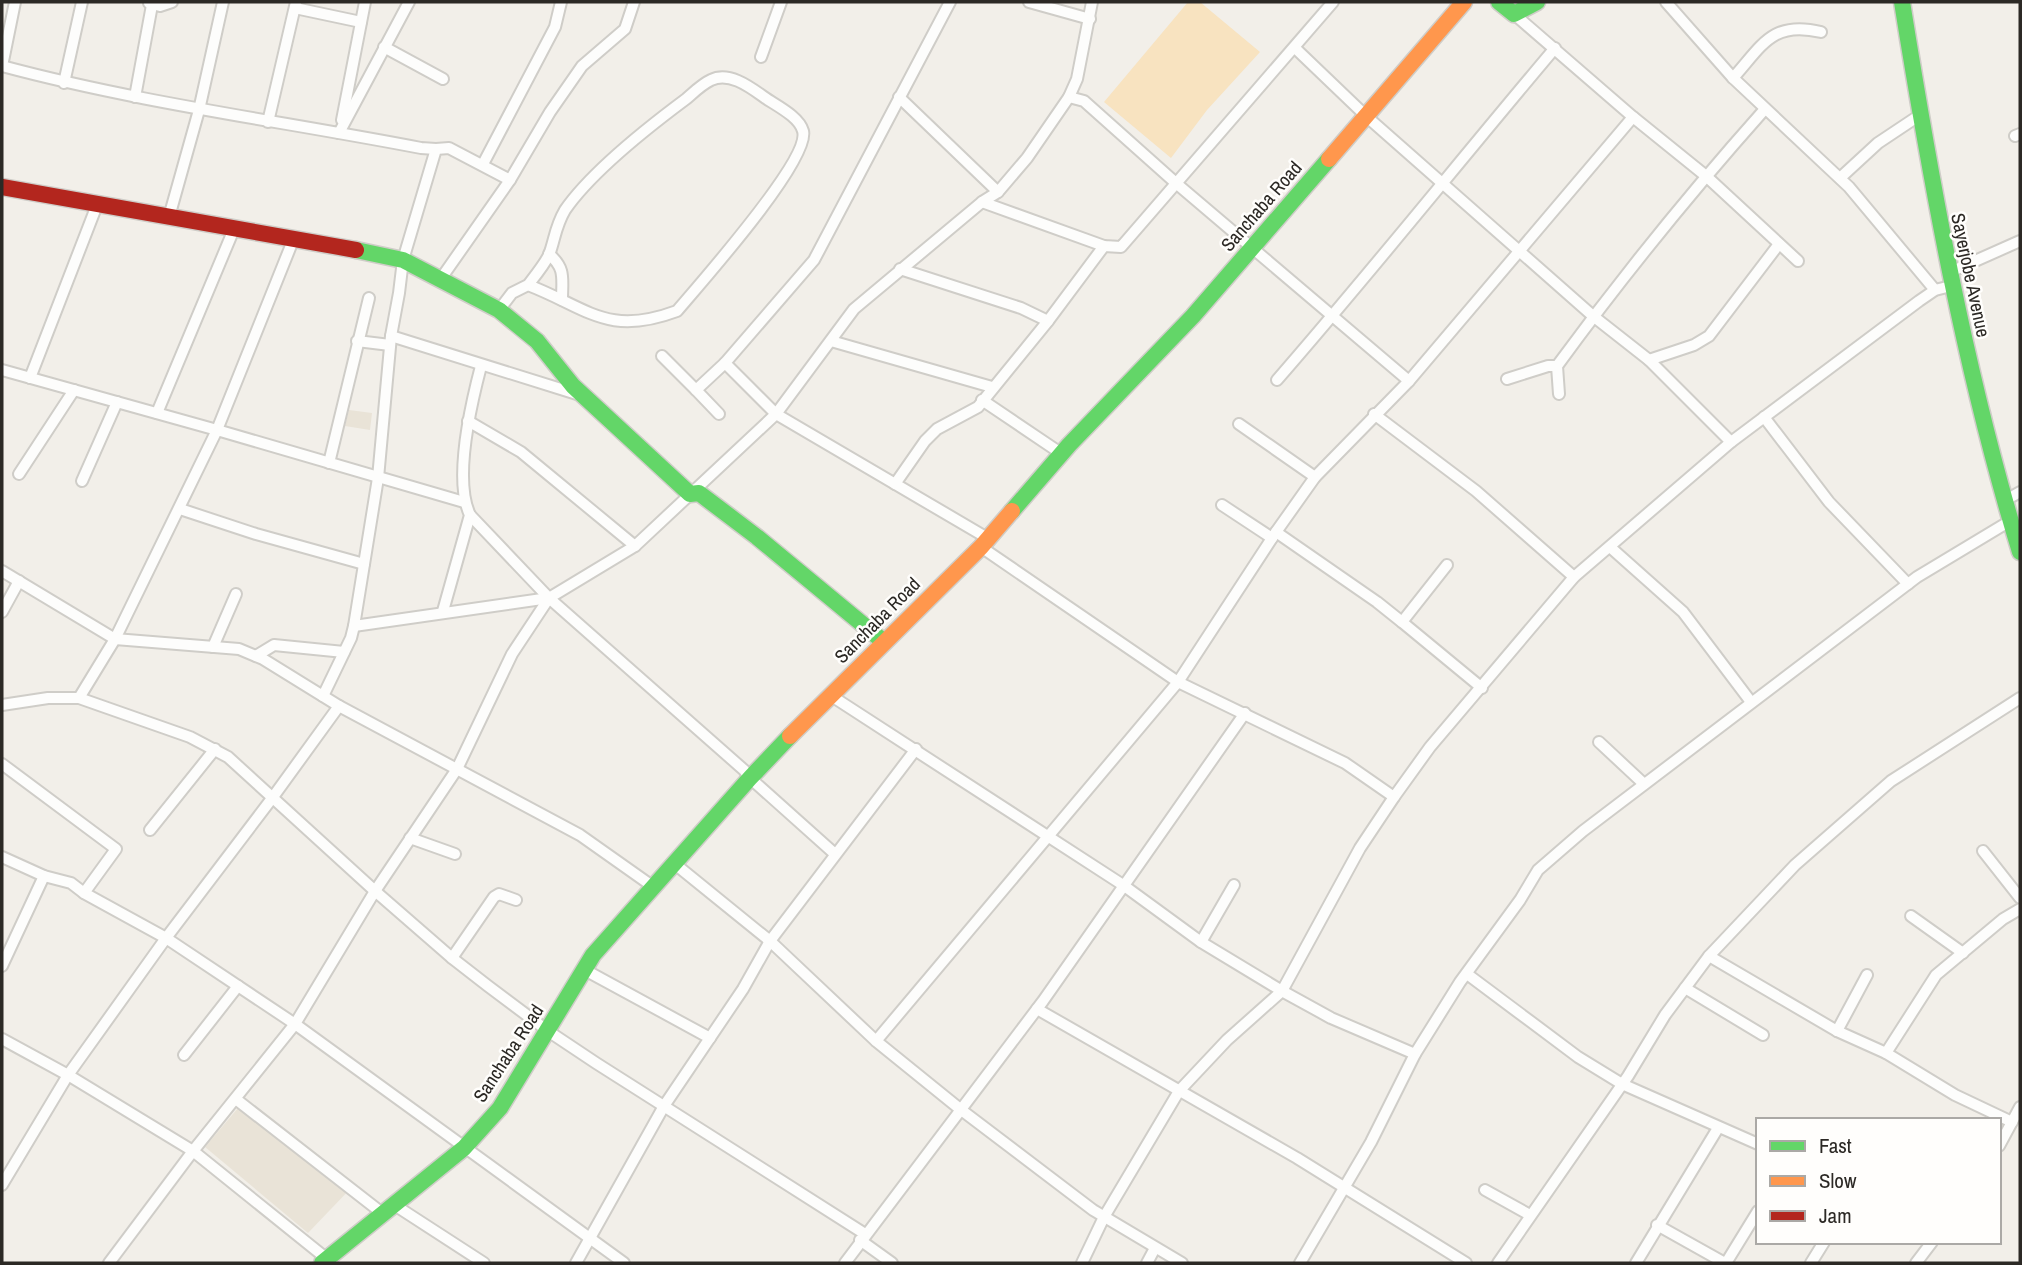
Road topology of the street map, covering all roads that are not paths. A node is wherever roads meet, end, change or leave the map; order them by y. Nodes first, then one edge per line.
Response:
1 (15, 2) edge
2 (82, 2) edge
3 (172, 2) edge
4 (223, 2) edge
5 (365, 2) edge
6 (409, 2) edge
7 (561, 2) edge
8 (635, 2) edge
9 (781, 2) edge
10 (950, 2) edge
11 (1029, 2) edge
12 (1092, 2) edge
13 (1333, 2) edge
14 (1464, 2) edge
15 (1499, 2) edge
16 (1537, 2) edge
17 (1666, 2) edge
18 (1902, 2) edge
19 (149, 3) edge
20 (295, 5) edge
21 (1514, 14) junction
22 (1090, 19) junction
23 (361, 22) junction
24 (1821, 32) dead end
25 (384, 47) junction
26 (1295, 48) junction
27 (1555, 48) junction
28 (761, 57) dead end
29 (1733, 78) junction
30 (443, 79) dead end
31 (64, 83) junction
32 (135, 97) junction
33 (899, 97) junction
34 (1069, 97) junction
35 (1765, 108) junction
36 (198, 110) junction
37 (1920, 115) junction
38 (1366, 116) junction
39 (1633, 117) junction
40 (268, 122) junction
41 (339, 133) junction
42 (436, 149) junction
43 (483, 164) junction
44 (1706, 176) junction
45 (1840, 178) junction
46 (510, 180) junction
47 (1442, 181) junction
48 (1177, 184) junction
49 (2, 187) edge
50 (998, 192) junction
51 (982, 202) junction
52 (97, 205) junction
53 (169, 217) junction
54 (234, 229) junction
55 (294, 238) junction
56 (2020, 241) edge
57 (1779, 244) junction
58 (1104, 246) junction
59 (1253, 248) junction
60 (1519, 250) junction
61 (549, 254) junction
62 (403, 260) junction
63 (1798, 261) dead end
64 (900, 269) junction
65 (440, 280) junction
66 (1945, 283) junction
67 (528, 285) junction
68 (369, 298) dead end
69 (562, 300) junction
70 (499, 310) junction
71 (1334, 315) junction
72 (1593, 316) junction
73 (1048, 321) junction
74 (357, 341) junction
75 (390, 341) junction
76 (831, 341) junction
77 (662, 356) dead end
78 (1649, 360) junction
79 (725, 363) junction
80 (481, 366) junction
81 (1557, 366) junction
82 (2, 370) edge
83 (30, 378) junction
84 (1507, 379) dead end
85 (1277, 380) dead end
86 (1409, 381) junction
87 (992, 387) junction
88 (74, 390) junction
89 (696, 390) junction
90 (1559, 394) dead end
91 (586, 397) junction
92 (982, 400) junction
93 (117, 402) junction
94 (157, 413) junction
95 (719, 414) dead end
96 (776, 414) junction
97 (1374, 414) junction
98 (1764, 417) junction
99 (468, 421) junction
100 (1239, 424) dead end
101 (217, 430) junction
102 (1731, 442) junction
103 (1062, 454) junction
104 (329, 463) junction
105 (19, 474) dead end
106 (1315, 477) junction
107 (378, 478) junction
108 (82, 481) dead end
109 (895, 484) junction
110 (2020, 492) edge
111 (690, 494) junction
112 (464, 502) junction
113 (2004, 502) junction
114 (1222, 505) dead end
115 (180, 509) junction
116 (470, 515) junction
117 (2010, 522) junction
118 (1274, 535) junction
119 (985, 543) junction
120 (635, 546) junction
121 (1610, 548) junction
122 (2020, 552) edge
123 (364, 564) junction
124 (1447, 565) dead end
125 (2, 571) edge
126 (1574, 577) junction
127 (19, 581) junction
128 (1908, 584) junction
129 (236, 594) dead end
130 (549, 598) junction
131 (443, 611) junction
132 (2, 612) edge
133 (1402, 622) junction
134 (354, 626) junction
135 (116, 639) junction
136 (884, 642) junction
137 (213, 648) junction
138 (344, 652) junction
139 (256, 656) junction
140 (1178, 682) junction
141 (1482, 688) junction
142 (830, 695) junction
143 (323, 696) junction
144 (79, 698) junction
145 (2020, 698) edge
146 (1751, 702) junction
147 (2, 705) edge
148 (339, 706) junction
149 (1245, 713) junction
150 (1599, 742) dead end
151 (215, 749) junction
152 (916, 749) junction
153 (2, 764) edge
154 (457, 769) junction
155 (750, 778) junction
156 (1644, 784) junction
157 (273, 797) junction
158 (1394, 797) junction
159 (150, 830) dead end
160 (1048, 836) junction
161 (410, 838) junction
162 (1983, 851) dead end
163 (455, 854) dead end
164 (835, 854) junction
165 (2, 857) edge
166 (675, 864) junction
167 (44, 876) junction
168 (1123, 885) junction
169 (1234, 885) dead end
170 (654, 888) junction
171 (375, 891) junction
172 (84, 893) junction
173 (2020, 898) edge
174 (516, 901) dead end
175 (2020, 909) edge
176 (1911, 916) dead end
177 (166, 937) junction
178 (770, 941) junction
179 (1201, 942) junction
180 (1963, 953) junction
181 (1709, 956) junction
182 (452, 958) junction
183 (2, 965) edge
184 (585, 970) junction
185 (1467, 974) junction
186 (1867, 975) dead end
187 (238, 986) junction
188 (1685, 988) junction
189 (1282, 992) junction
190 (1037, 1009) junction
191 (295, 1024) junction
192 (548, 1031) junction
193 (1837, 1031) junction
194 (1763, 1035) dead end
195 (710, 1038) junction
196 (2, 1039) edge
197 (876, 1041) junction
198 (1415, 1054) junction
199 (1886, 1054) junction
200 (184, 1055) dead end
201 (68, 1075) junction
202 (1622, 1084) junction
203 (1179, 1091) junction
204 (237, 1100) junction
205 (664, 1106) junction
206 (2020, 1107) edge
207 (960, 1109) junction
208 (2012, 1122) junction
209 (1718, 1128) junction
210 (2001, 1142) edge
211 (1756, 1143) edge
212 (464, 1148) junction
213 (193, 1151) junction
214 (2, 1185) edge
215 (1346, 1189) junction
216 (1485, 1190) dead end
217 (387, 1209) junction
218 (1756, 1214) edge
219 (1530, 1215) junction
220 (1104, 1217) junction
221 (1657, 1225) junction
222 (863, 1237) junction
223 (589, 1238) junction
224 (1823, 1244) edge
225 (1930, 1244) edge
226 (1155, 1248) junction
227 (327, 1262) edge
228 (108, 1263) edge
229 (484, 1263) edge
230 (576, 1263) edge
231 (624, 1263) edge
232 (845, 1263) edge
233 (892, 1263) edge
234 (1082, 1263) edge
235 (1147, 1263) edge
236 (1182, 1263) edge
237 (1300, 1263) edge
238 (1466, 1263) edge
239 (1497, 1263) edge
240 (1636, 1263) edge
241 (1725, 1263) edge
242 (1811, 1263) edge
243 (1916, 1263) edge

1 - 31 street
2 - 31 street
3 - 19 street
4 - 36 street
5 - 23 street
6 - 25 street
7 - 43 street
8 - 46 street
9 - 28 street
10 - 33 street
11 - 22 street
12 - 22 street
13 - 26 street
14 - 38 street, Sanchaba Road
15 - 21 street
16 - 21 street
17 - 29 street
18 - 37 street, Sayerjobe Avenue
19 - 32 street
20 - 23 street
20 - 40 street
21 - 27 street
22 - 34 street
23 - 41 street
24 - 29 street
25 - 30 street
25 - 41 street
26 - 38 street
26 - 48 street
27 - 39 street
27 - 47 street
29 - 35 street
31 - 32 street
32 - 36 street
33 - 50 street
33 - 79 street
34 - 48 street
34 - 50 street
35 - 44 street
35 - 45 street
36 - 40 street
36 - 53 street
37 - 45 street
37 - 66 street, Sayerjobe Avenue
38 - 47 street
38 - 59 street, Sanchaba Road
39 - 44 street
39 - 60 street
40 - 41 street
41 - 42 street
42 - 43 street
42 - 62 street
43 - 46 street
44 - 57 street
44 - 72 street
45 - 66 street
46 - 65 street
47 - 60 street
47 - 71 street
48 - 58 street
48 - 59 street
49 - 52 street
50 - 51 street
51 - 58 street
51 - 64 street
52 - 53 street
52 - 83 street
53 - 54 street
54 - 55 street
54 - 94 street
55 - 62 street
55 - 101 street
56 - 66 street
57 - 63 street
57 - 78 street
58 - 73 street
59 - 71 street
59 - 103 street, Sanchaba Road
60 - 72 street
60 - 86 street
61 - 67 street
61 - 69 street
61 - 69 street
62 - 65 street
62 - 75 street
64 - 73 street
64 - 76 street
65 - 70 street
66 - 98 street
66 - 113 street, Sayerjobe Avenue
67 - 69 street
67 - 70 street
68 - 74 street
70 - 91 street
71 - 85 street
71 - 86 street
72 - 78 street
72 - 81 street
73 - 87 street
74 - 75 street
74 - 104 street
75 - 80 street
75 - 107 street
76 - 87 street
76 - 96 street
77 - 89 street
78 - 102 street
79 - 89 street
79 - 96 street
80 - 91 street
80 - 99 street
81 - 84 street
81 - 90 street
82 - 83 street
83 - 88 street
86 - 97 street
87 - 92 street
88 - 93 street
88 - 105 street
89 - 95 street
91 - 111 street
92 - 103 street
92 - 109 street
93 - 94 street
93 - 108 street
94 - 101 street
96 - 109 street
96 - 111 street
97 - 106 street
97 - 126 street
98 - 102 street
98 - 128 street
99 - 112 street
99 - 120 street
100 - 106 street
101 - 104 street
101 - 115 street
102 - 121 street
103 - 119 street, Sanchaba Road
104 - 107 street
106 - 118 street
107 - 112 street
107 - 123 street
109 - 119 street
110 - 113 street
111 - 120 street
111 - 136 street
112 - 116 street
113 - 117 street, Sayerjobe Avenue
114 - 118 street
115 - 123 street
115 - 135 street
116 - 130 street
116 - 131 street
117 - 122 street, Sayerjobe Avenue
117 - 128 street
118 - 133 street
118 - 140 street
119 - 136 street, Sanchaba Road
119 - 140 street
120 - 130 street
121 - 126 street
121 - 146 street
123 - 134 street
124 - 133 street
125 - 127 street
126 - 141 street
127 - 132 street
127 - 135 street
128 - 146 street
129 - 137 street
130 - 131 street
130 - 154 street
130 - 155 street
131 - 134 street
133 - 141 street
134 - 138 street
135 - 137 street
135 - 144 street
136 - 142 street, Sanchaba Road
137 - 139 street
138 - 139 street
138 - 143 street
139 - 143 street
140 - 149 street
140 - 160 street
141 - 158 street
142 - 152 street
142 - 155 street, Sanchaba Road
143 - 148 street
144 - 147 street
144 - 151 street
145 - 181 street
146 - 156 street
148 - 154 street
148 - 157 street
149 - 158 street
149 - 168 street
150 - 156 street
151 - 157 street
151 - 159 street
152 - 160 street
152 - 164 street
153 - 172 street
154 - 161 street
154 - 170 street
155 - 164 street
155 - 166 street, Sanchaba Road
156 - 185 street
157 - 171 street
157 - 177 street
158 - 189 street
160 - 168 street
160 - 197 street
161 - 163 street
161 - 171 street
162 - 173 street
164 - 178 street
165 - 167 street
166 - 170 street, Sanchaba Road
166 - 178 street
167 - 172 street
167 - 183 street
168 - 179 street
168 - 190 street
169 - 179 street
170 - 184 street, Sanchaba Road
171 - 182 street
171 - 191 street
172 - 177 street
174 - 182 street
175 - 180 street
176 - 180 street
177 - 187 street
177 - 201 street
178 - 195 street
178 - 197 street
179 - 189 street
180 - 199 street
181 - 188 street
181 - 193 street
182 - 192 street
184 - 192 street, Sanchaba Road
184 - 195 street
185 - 198 street
185 - 202 street
186 - 193 street
187 - 191 street
187 - 200 street
188 - 194 street
188 - 202 street
189 - 198 street
189 - 203 street
190 - 203 street
190 - 207 street
191 - 204 street
191 - 212 street
192 - 205 street
192 - 212 street, Sanchaba Road
193 - 199 street
195 - 205 street
196 - 201 street
197 - 207 street
198 - 215 street
199 - 208 street
201 - 213 street
201 - 214 street
202 - 209 street
202 - 219 street
203 - 215 street
203 - 220 street
204 - 213 street
204 - 217 street
205 - 222 street
205 - 223 street
206 - 208 street
207 - 220 street
207 - 222 street
208 - 210 street
209 - 211 street
209 - 221 street
212 - 217 street, Sanchaba Road
212 - 223 street
213 - 227 street
213 - 228 street
215 - 237 street
215 - 238 street
216 - 219 street
217 - 227 street, Sanchaba Road
217 - 229 street
218 - 241 street
219 - 239 street
220 - 226 street
220 - 234 street
221 - 240 street
221 - 241 street
222 - 232 street
222 - 233 street
223 - 230 street
223 - 231 street
224 - 242 street
225 - 243 street
226 - 235 street
226 - 236 street

